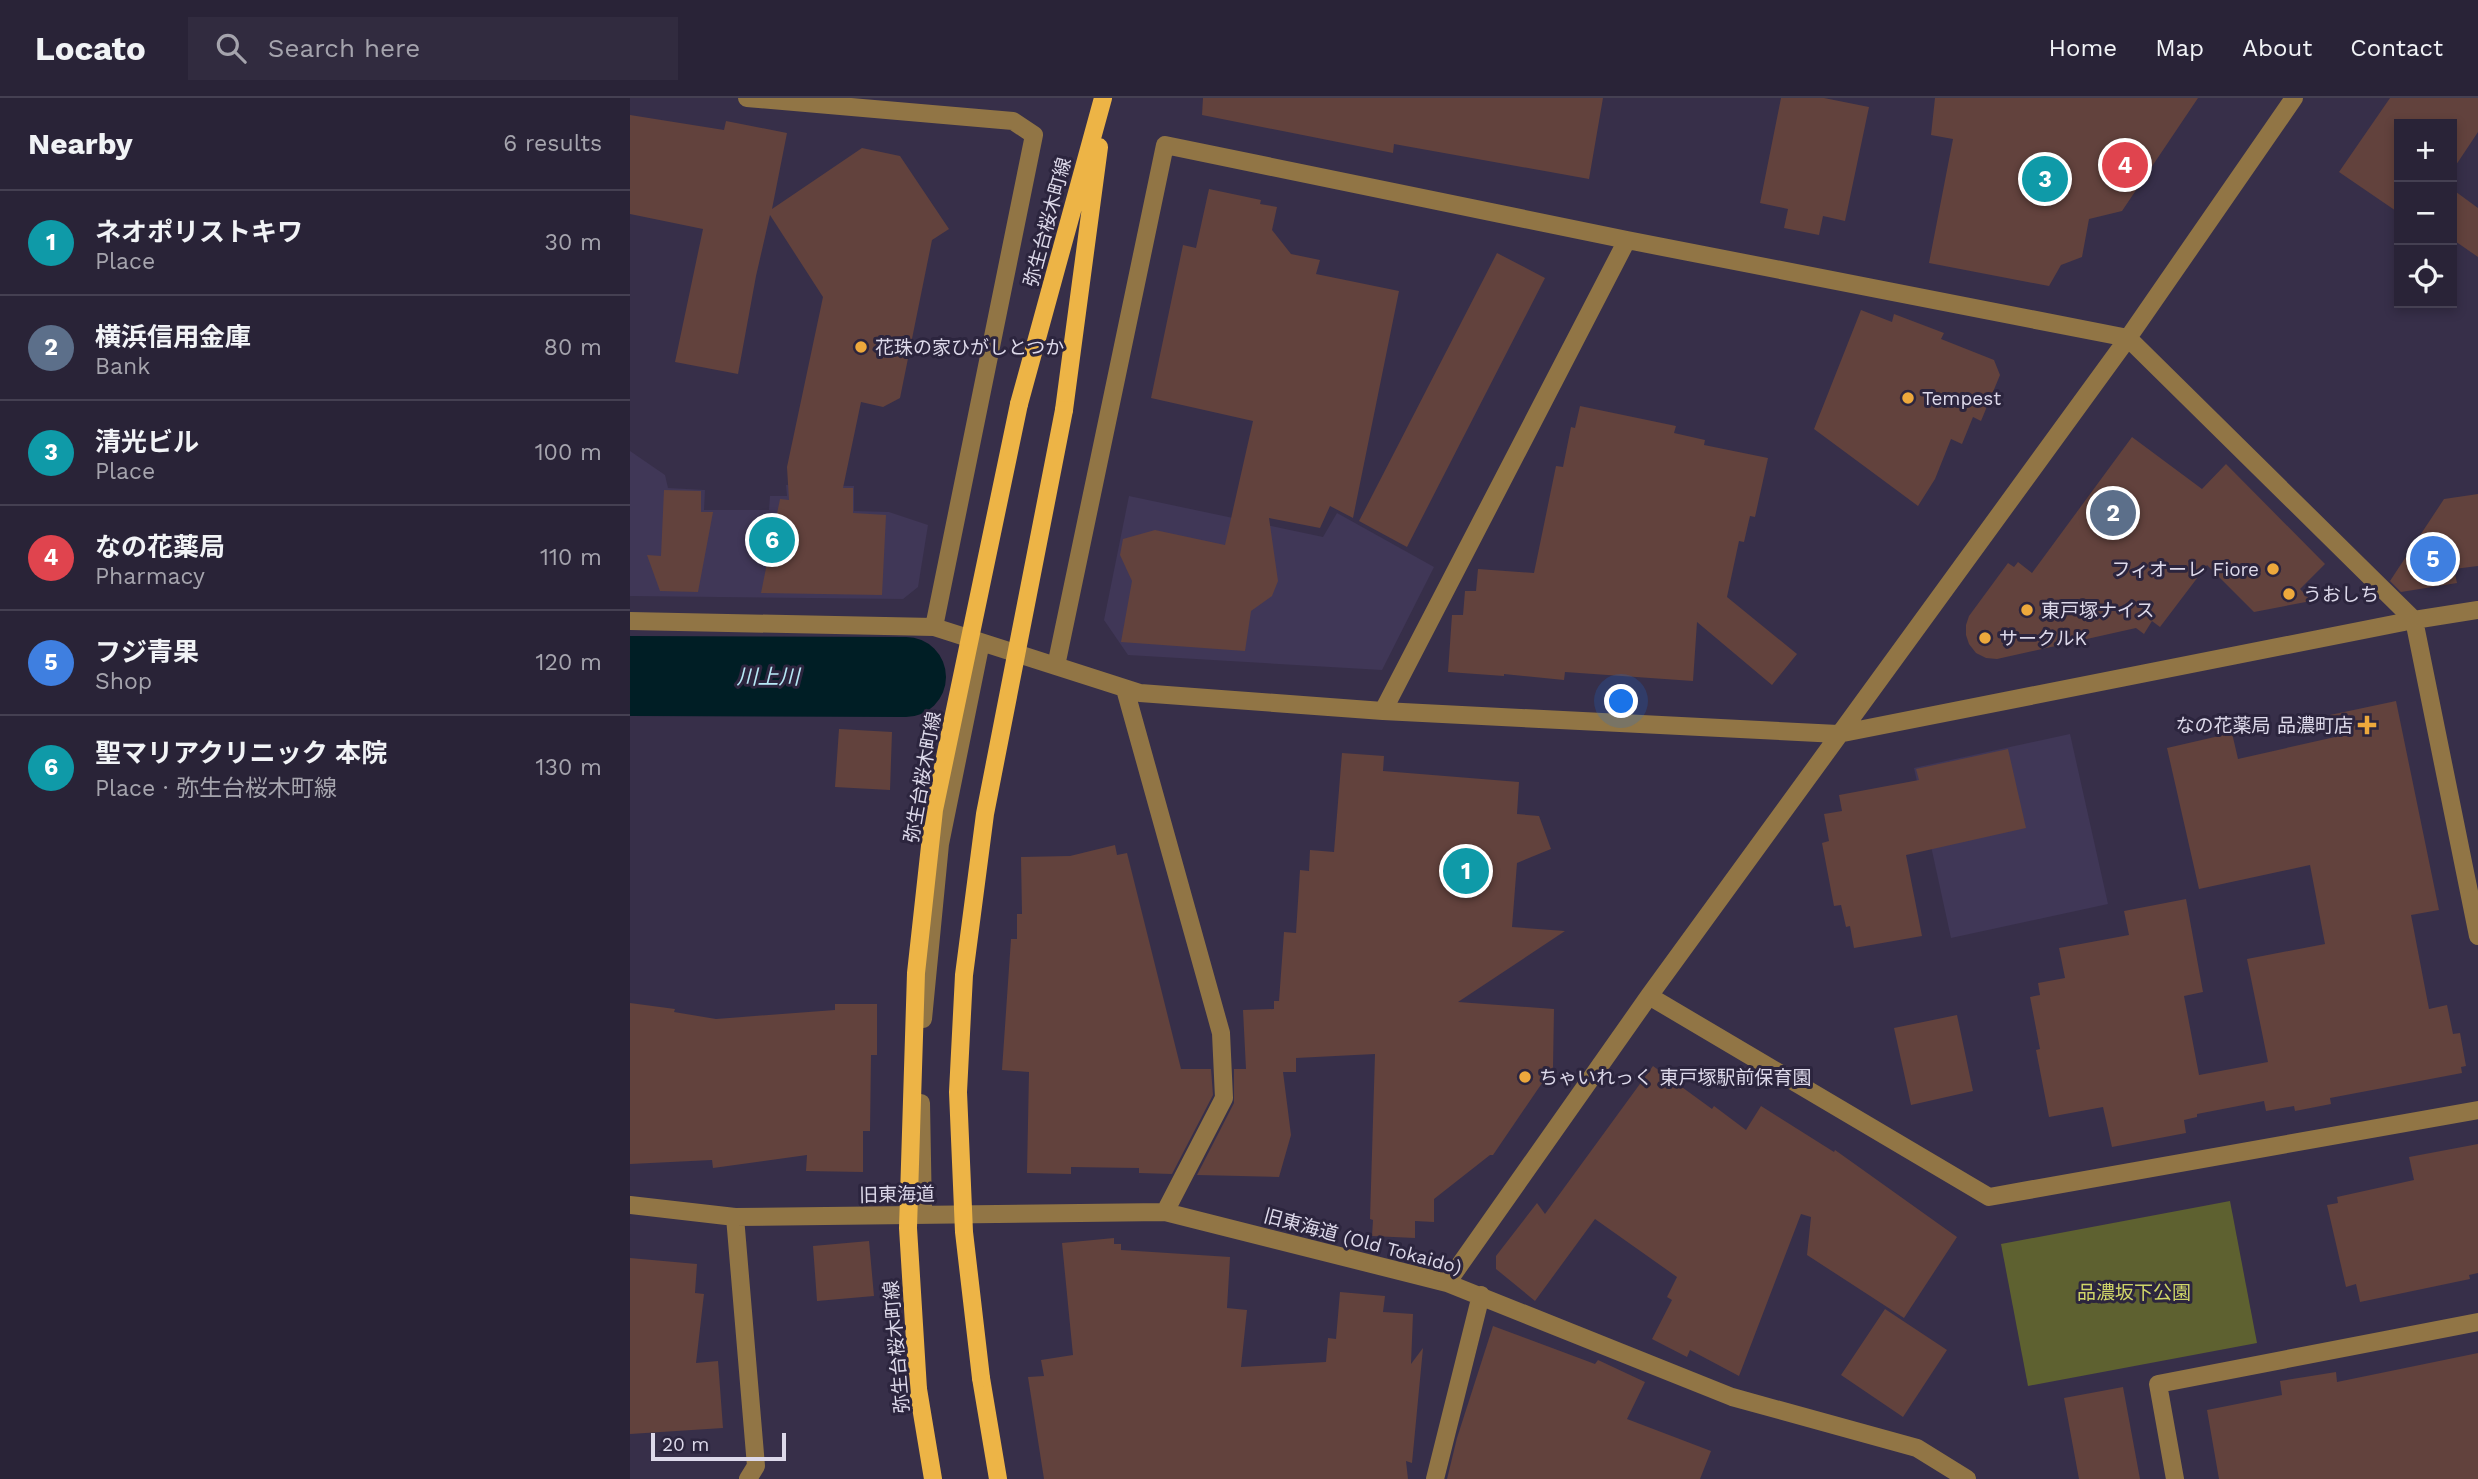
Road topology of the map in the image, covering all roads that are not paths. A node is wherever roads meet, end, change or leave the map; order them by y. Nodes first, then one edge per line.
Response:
1 (747, 98) edge
2 (1104, 98) edge
3 (2294, 98) edge
4 (1627, 240) junction
5 (2128, 338) junction
6 (2478, 610) edge
7 (2414, 620) junction
8 (630, 621) edge
9 (934, 627) junction
10 (981, 642) junction
11 (1056, 666) junction
12 (1125, 689) junction
13 (1383, 711) junction
14 (1838, 734) junction
15 (2478, 936) edge
16 (1649, 996) junction
17 (2478, 1110) edge
18 (630, 1205) edge
19 (1165, 1212) junction
20 (923, 1215) junction
21 (735, 1217) junction
22 (1447, 1283) junction
23 (1481, 1295) junction
24 (2478, 1322) edge
25 (748, 1479) edge
26 (933, 1479) edge
27 (998, 1479) edge
28 (1435, 1479) edge
29 (1966, 1479) edge
30 (2175, 1479) edge

1 - 9 street
2 - 26 main road, 弥生台桜木町線, bridge
2 - 27 main road, 弥生台桜木町線, bridge
3 - 5 street
4 - 5 street
4 - 11 street
4 - 13 street
5 - 7 street
5 - 14 street
6 - 7 street
7 - 14 street
7 - 15 street
8 - 9 street
9 - 10 street
10 - 11 street
10 - 20 street
11 - 12 street
12 - 13 street
12 - 19 street
13 - 14 street
14 - 16 street
16 - 17 street
16 - 22 street
18 - 21 street, 旧東海道
19 - 20 street, 旧東海道
19 - 22 street, 旧東海道 (Old Tokaido)
20 - 21 street, 旧東海道
21 - 25 street
22 - 23 street, 旧東海道 (Old Tokaido)
23 - 28 street
23 - 29 street, 旧東海道 (Old Tokaido)
24 - 30 street

